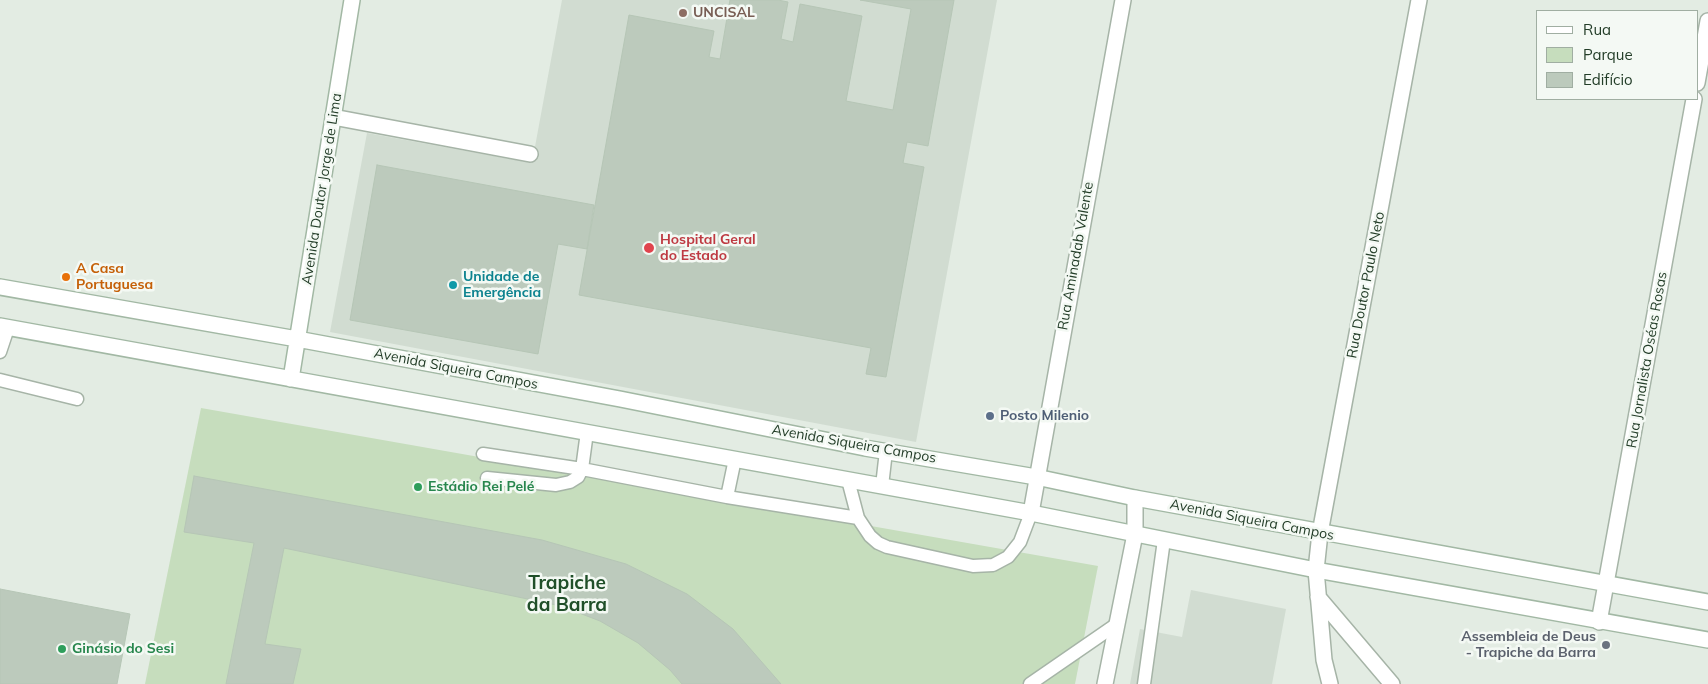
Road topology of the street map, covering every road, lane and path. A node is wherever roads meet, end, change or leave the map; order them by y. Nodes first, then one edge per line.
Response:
1 (352, 0) edge
2 (1123, 0) edge
3 (1419, 0) edge
4 (1708, 20) edge
5 (1698, 77) edge
6 (1694, 100) edge
7 (333, 116) junction
8 (530, 154) dead end
9 (0, 287) edge
10 (4, 327) edge
11 (297, 339) junction
12 (0, 352) edge
13 (291, 379) junction
14 (0, 380) edge
15 (77, 399) dead end
16 (587, 432) junction
17 (886, 451) junction
18 (483, 454) dead end
19 (735, 459) junction
20 (582, 469) junction
21 (1036, 477) junction
22 (487, 478) dead end
23 (848, 480) junction
24 (882, 486) junction
25 (728, 497) junction
26 (1136, 498) junction
27 (1031, 512) junction
28 (858, 518) junction
29 (1320, 533) junction
30 (1134, 534) junction
31 (1164, 540) junction
32 (1316, 570) junction
33 (1606, 585) junction
34 (1318, 597) junction
35 (1708, 602) edge
36 (1599, 622) junction
37 (1117, 624) junction
38 (1708, 640) edge
39 (1030, 684) edge
40 (1105, 684) edge
41 (1144, 684) edge
42 (1330, 684) edge
43 (1392, 684) edge

1 - 7 main road, Avenida Doutor Jorge de Lima
2 - 21 main road, Rua Aminadab Valente
3 - 29 main road, Rua Doutor Paulo Neto
4 - 5 main road
6 - 33 main road, Rua Jornalista Oséas Rosas
7 - 8 main road
7 - 11 main road, Avenida Doutor Jorge de Lima
9 - 11 main road, Avenida Siqueira Campos
10 - 12 lane
10 - 13 main road
11 - 13 main road, Avenida Doutor Jorge de Lima
11 - 17 main road, Avenida Siqueira Campos
13 - 16 main road
14 - 15 lane
16 - 19 main road
16 - 20 lane
17 - 21 main road, Avenida Siqueira Campos
17 - 24 lane
18 - 20 lane
19 - 23 main road
19 - 25 lane
20 - 22 lane
20 - 25 lane
21 - 26 main road, Avenida Siqueira Campos
21 - 27 main road, Rua Aminadab Valente
23 - 24 main road
23 - 28 lane
24 - 27 main road
25 - 28 lane
26 - 29 main road, Avenida Siqueira Campos
26 - 30 main road
27 - 28 lane
27 - 30 main road
29 - 32 main road, Rua Doutor Paulo Neto
29 - 33 main road, Avenida Siqueira Campos
30 - 31 main road
30 - 37 main road
31 - 32 main road
31 - 41 lane
32 - 34 main road, Rua Doutor Paulo Neto
32 - 36 main road
33 - 35 main road, Avenida Siqueira Campos
33 - 36 main road, Rua Jornalista Oséas Rosas
34 - 42 main road, Rua Doutor Paulo Neto
34 - 43 main road
36 - 38 main road
37 - 39 lane
37 - 40 main road

